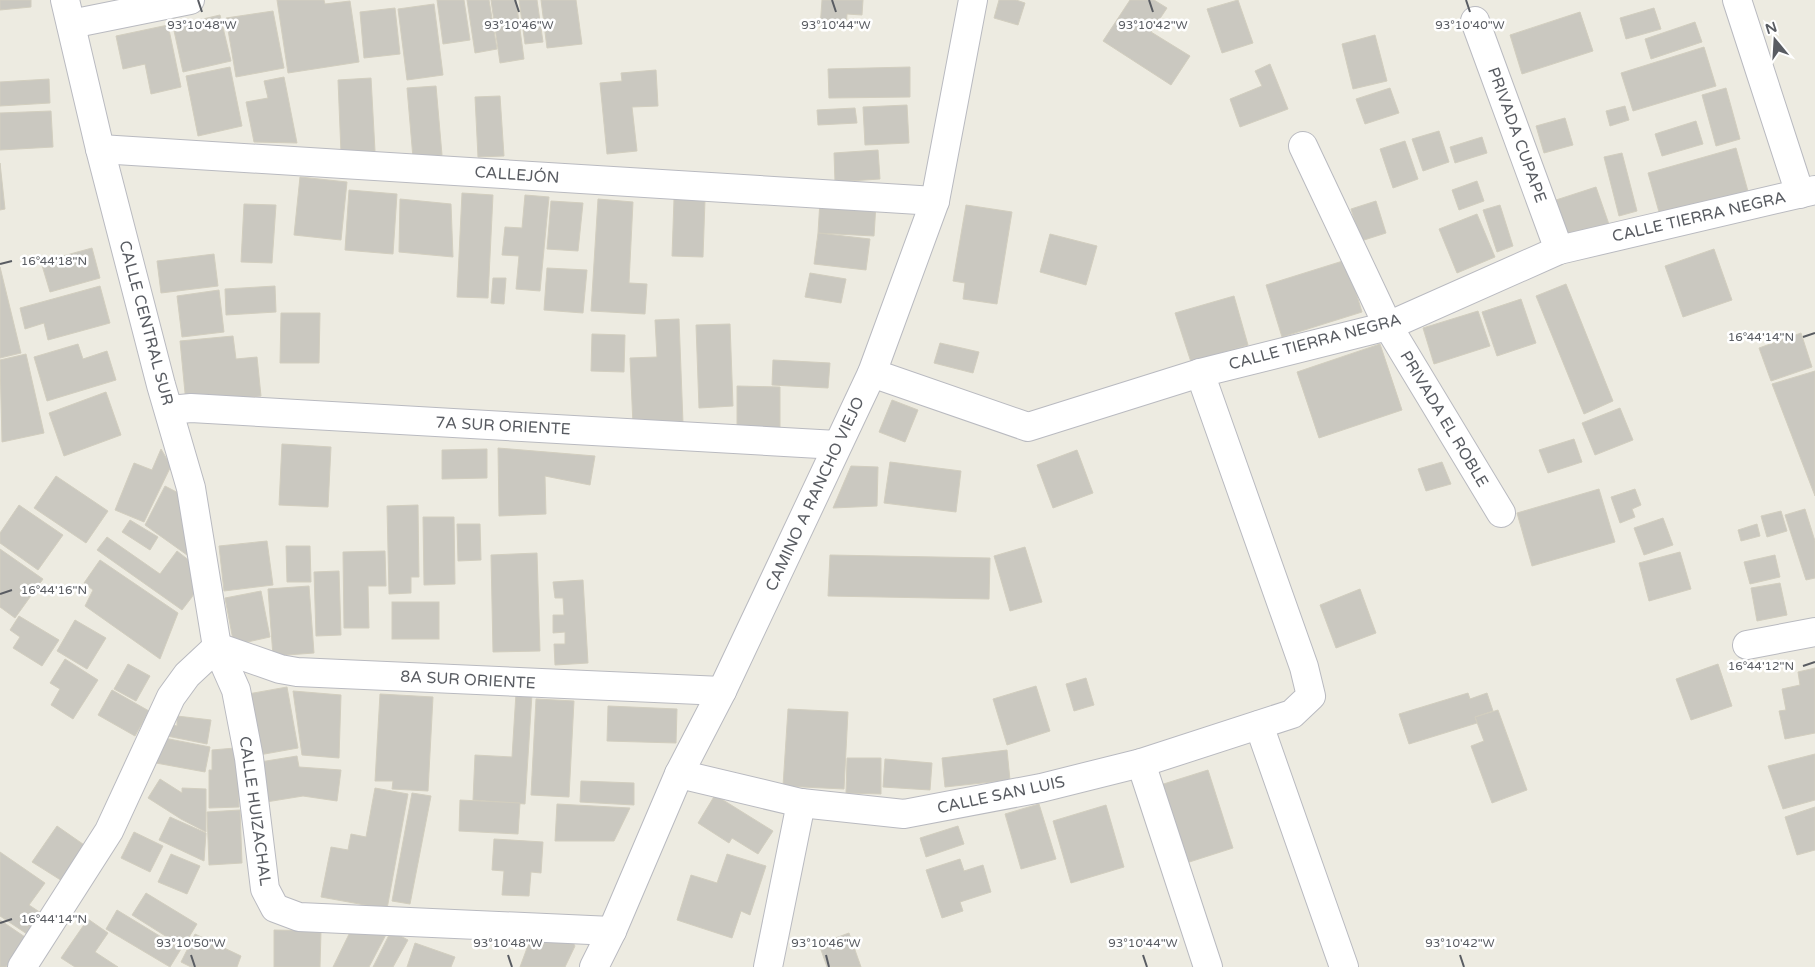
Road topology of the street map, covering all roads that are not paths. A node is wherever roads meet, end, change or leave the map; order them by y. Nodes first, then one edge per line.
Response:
1 (190, 0) edge
2 (973, 0) edge
3 (1737, 0) edge
4 (68, 12) edge
5 (1475, 21) dead end
6 (1303, 146) dead end
7 (100, 149) junction
8 (1808, 192) edge
9 (935, 201) junction
10 (1559, 250) junction
11 (1388, 326) junction
12 (872, 373) junction
13 (1200, 373) junction
14 (170, 410) junction
15 (837, 445) junction
16 (1501, 513) dead end
17 (1815, 632) edge
18 (1747, 645) dead end
19 (217, 647) junction
20 (722, 691) junction
21 (1259, 724) junction
22 (1141, 763) junction
23 (679, 774) junction
24 (801, 803) junction
25 (612, 931) junction
26 (22, 967) edge
27 (594, 967) edge
28 (768, 967) edge
29 (1208, 967) edge
30 (1344, 967) edge

1 - 4 street
2 - 9 street, CAMINO A RANCHO VIEJO
3 - 8 street
4 - 7 street, CALLE CENTRAL SUR
5 - 10 street, PRIVADA CUPAPE
6 - 11 street, PRIVADA EL ROBLE
7 - 9 street, CALLEJÓN
7 - 14 street, CALLE CENTRAL SUR
8 - 10 street, CALLE TIERRA NEGRA
9 - 12 street, CAMINO A RANCHO VIEJO
10 - 11 street, CALLE TIERRA NEGRA
11 - 13 street, CALLE TIERRA NEGRA
11 - 16 street, PRIVADA EL ROBLE
12 - 13 street, CALLE TIERRA NEGRA
12 - 15 street, CAMINO A RANCHO VIEJO
13 - 21 street, CALLE SAN LUIS
14 - 15 street, 7A SUR ORIENTE
14 - 19 street, CALLE CENTRAL SUR
15 - 20 street, CAMINO A RANCHO VIEJO
17 - 18 street
19 - 20 street, 8A SUR ORIENTE
19 - 25 street, CALLE HUIZACHAL
19 - 26 street
20 - 23 street, CAMINO A RANCHO VIEJO
21 - 22 street, CALLE SAN LUIS
21 - 30 street
22 - 24 street, CALLE SAN LUIS
22 - 29 street
23 - 24 street, CALLE SAN LUIS
23 - 25 street, CAMINO A RANCHO VIEJO
24 - 28 street
25 - 27 street, CAMINO A RANCHO VIEJO

